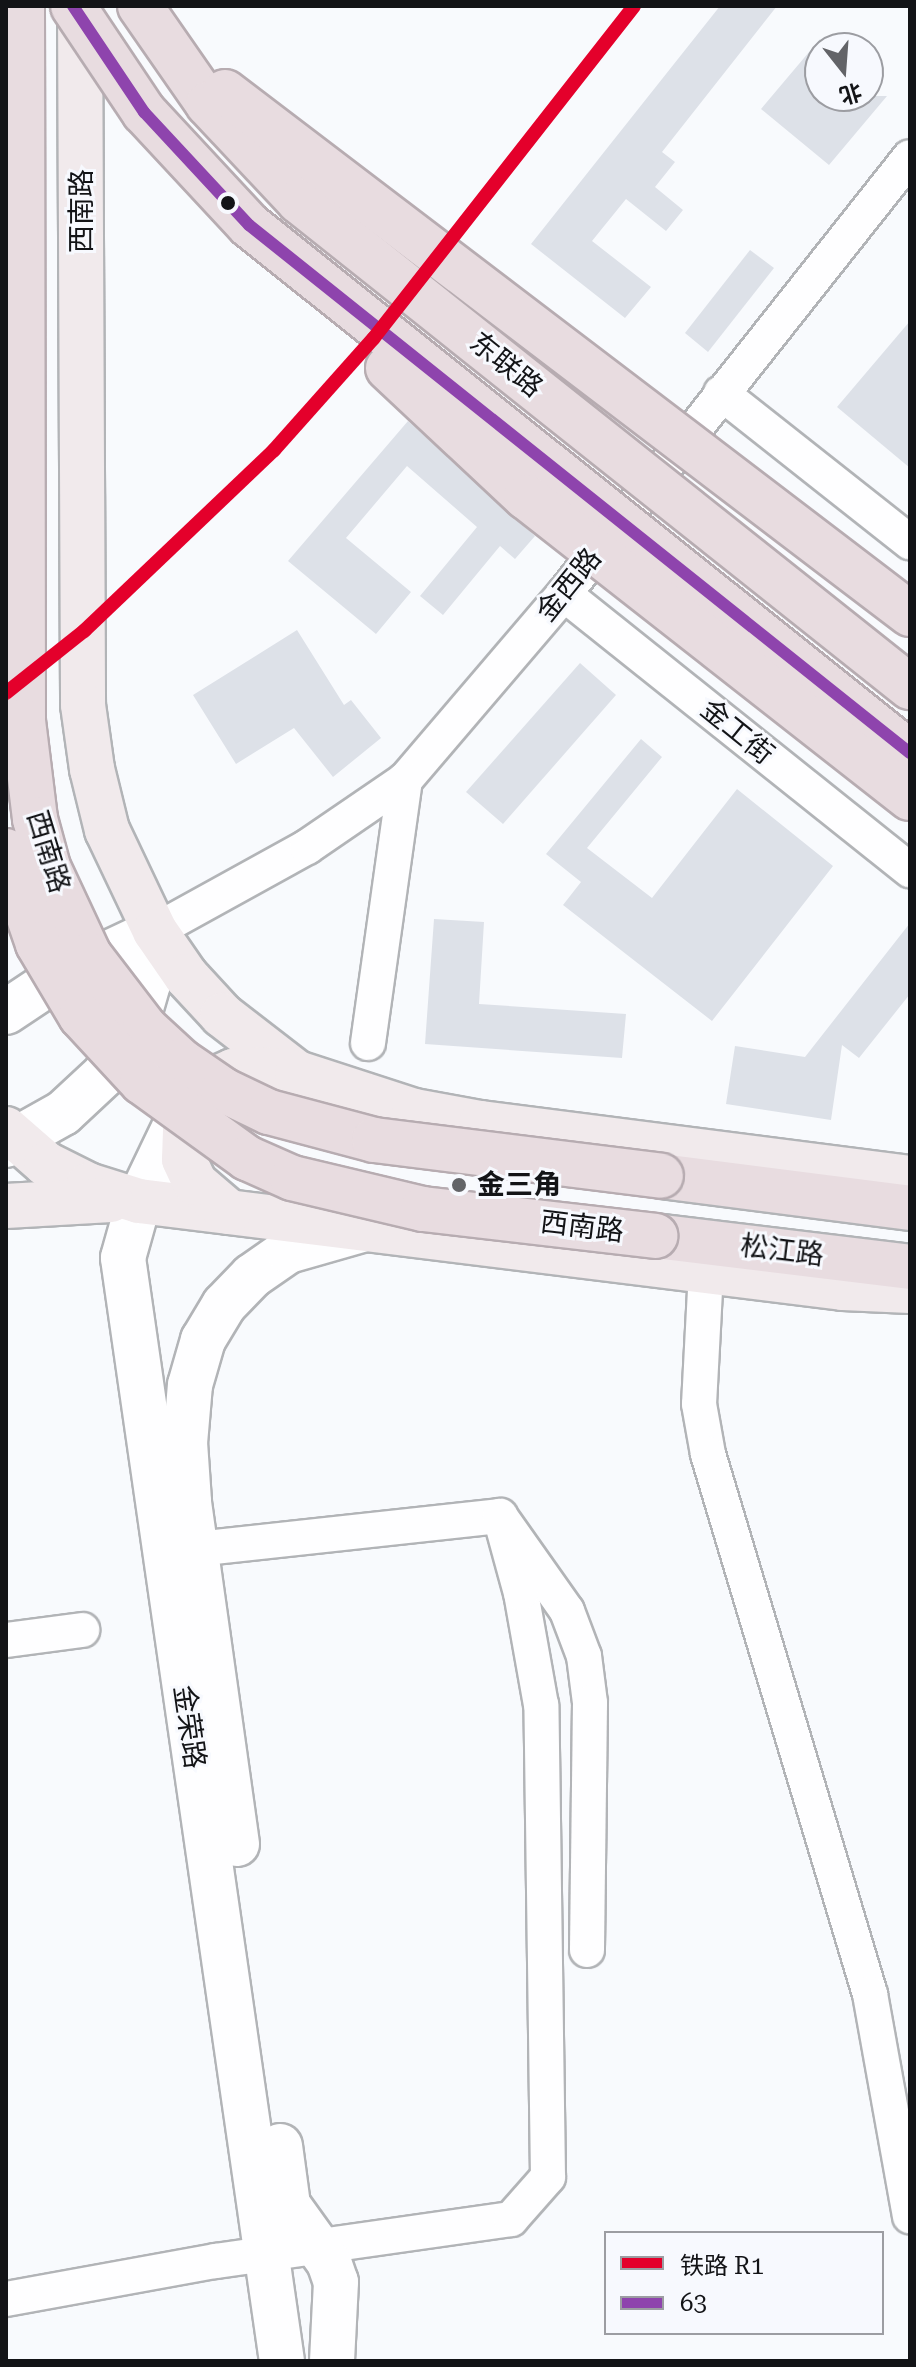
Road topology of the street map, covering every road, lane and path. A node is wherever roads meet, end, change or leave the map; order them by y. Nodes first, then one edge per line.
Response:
1 (22, 6) edge
2 (73, 6) edge
3 (80, 6) edge
4 (140, 6) edge
5 (81, 119) junction
6 (6, 120) edge
7 (910, 157) edge
8 (249, 225) junction
9 (721, 393) junction
10 (910, 542) edge
11 (564, 594) junction
12 (910, 614) edge
13 (910, 687) edge
14 (910, 753) edge
15 (405, 780) junction
16 (910, 798) edge
17 (6, 851) edge
18 (910, 870) edge
19 (155, 931) junction
20 (6, 1012) edge
21 (368, 1043) dead end
22 (297, 1073) junction
23 (186, 1103) junction
24 (9, 1138) edge
25 (661, 1176) joint
26 (910, 1178) edge
27 (72, 1199) junction
28 (139, 1201) junction
29 (6, 1206) edge
30 (910, 1208) edge
31 (229, 1212) junction
32 (368, 1229) junction
33 (655, 1236) joint
34 (123, 1258) junction
35 (910, 1267) edge
36 (706, 1271) junction
37 (910, 1291) edge
38 (500, 1516) junction
39 (196, 1549) junction
40 (82, 1630) dead end
41 (6, 1640) edge
42 (587, 1950) dead end
43 (909, 2205) edge
44 (318, 2247) junction
45 (265, 2255) junction
46 (6, 2299) edge
47 (282, 2361) edge
48 (332, 2361) edge

1 - 25 highway, 西南路, bridge
2 - 8 highway, 东联路, bridge
3 - 5 main road, 西南路
4 - 12 highway, bridge
4 - 13 highway, 东联路, bridge
5 - 6 main road
5 - 19 main road, 西南路
7 - 9 street, 金西路
8 - 14 highway, 东联路, bridge
8 - 16 highway, bridge
9 - 10 street
9 - 11 street, 金西路
11 - 15 street, 金西路
11 - 18 street, 金工街
15 - 19 street, 金西路
15 - 21 street
17 - 33 highway, 西南路, bridge
19 - 20 street
19 - 22 main road, 西南路
19 - 24 street
22 - 23 main road
22 - 26 main road
23 - 28 street, 金荣路
23 - 31 main road
24 - 27 street
24 - 28 main road
25 - 30 highway, 松江路
27 - 28 main road
27 - 29 main road
27 - 34 street
28 - 31 main road
28 - 34 street, 金荣路
31 - 32 main road
32 - 36 main road
32 - 39 street, 金荣路
33 - 35 highway, 松江路
34 - 45 street, 金荣路
36 - 37 main road
36 - 43 street
38 - 39 street
38 - 42 street
38 - 44 street
39 - 44 street, 金荣路
40 - 41 street
44 - 45 street
44 - 48 street, 金荣路
45 - 46 street
45 - 47 street, 金荣路

